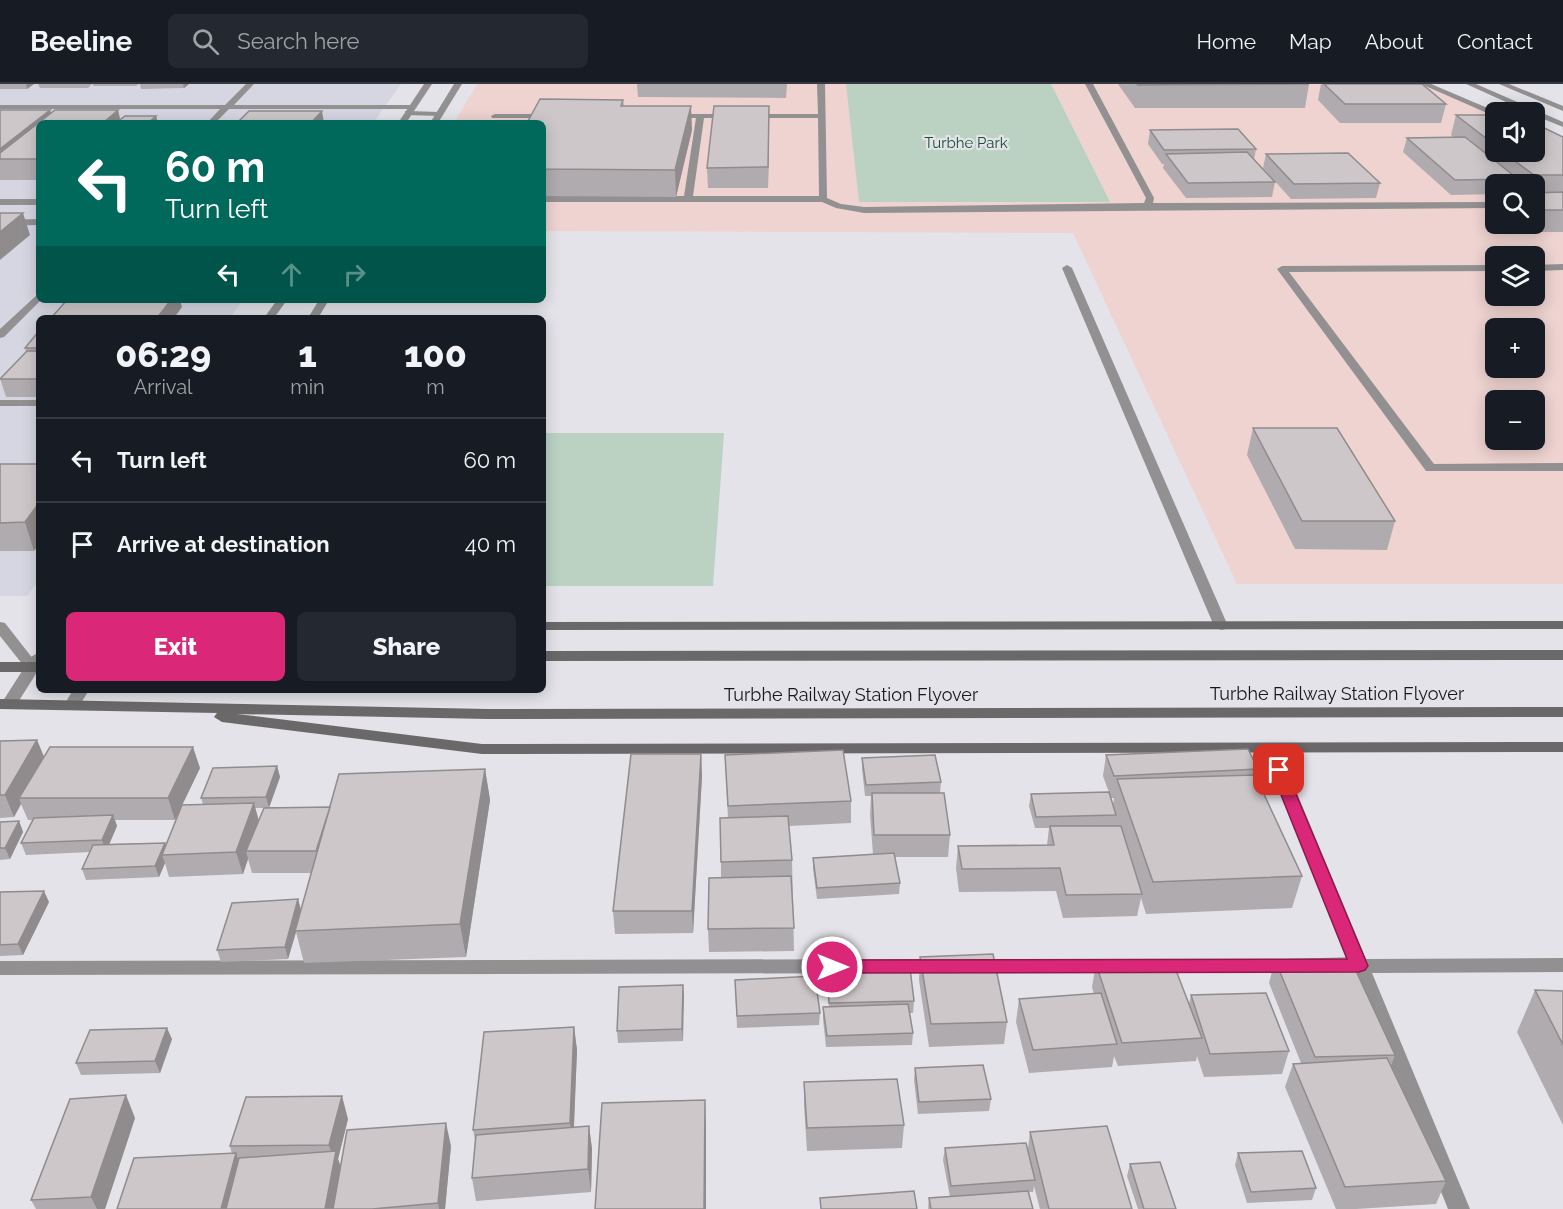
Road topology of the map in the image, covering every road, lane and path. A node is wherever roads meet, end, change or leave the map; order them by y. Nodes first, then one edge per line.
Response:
1 (250, 84) edge
2 (428, 84) edge
3 (458, 84) edge
4 (821, 84) edge
5 (1089, 84) edge
6 (1425, 84) edge
7 (1470, 84) edge
8 (1503, 84) edge
9 (0, 107) edge
10 (227, 107) junction
11 (1563, 109) edge
12 (411, 110) junction
13 (1485, 110) edge
14 (439, 114) junction
15 (495, 116) dead end
16 (564, 116) edge
17 (666, 116) edge
18 (700, 116) junction
19 (821, 116) junction
20 (214, 120) edge
21 (404, 120) edge
22 (436, 120) edge
23 (1563, 125) edge
24 (546, 199) edge
25 (688, 199) junction
26 (823, 199) junction
27 (0, 202) edge
28 (36, 202) edge
29 (1485, 205) edge
30 (1148, 206) junction
31 (36, 222) edge
32 (0, 223) edge
33 (1563, 267) edge
34 (1067, 268) dead end
35 (1485, 268) edge
36 (1545, 268) edge
37 (36, 299) edge
38 (1, 333) edge
39 (0, 403) edge
40 (36, 403) edge
41 (1563, 467) edge
42 (1563, 625) edge
43 (0, 626) edge
44 (546, 626) edge
45 (1221, 626) junction
46 (1563, 655) edge
47 (546, 656) edge
48 (36, 663) edge
49 (36, 664) edge
50 (36, 665) edge
51 (0, 667) edge
52 (79, 693) edge
53 (4, 704) edge
54 (72, 705) junction
55 (139, 706) junction
56 (1563, 712) edge
57 (1563, 747) edge
58 (1270, 748) junction
59 (1563, 965) edge
60 (1307, 966) edge
61 (1349, 966) junction
62 (0, 968) edge
63 (1459, 1209) edge

1 - 10 street
2 - 12 street
3 - 14 street
4 - 19 street
5 - 30 street
6 - 13 street
7 - 23 street
8 - 11 street
9 - 10 street
10 - 12 street
10 - 20 street
12 - 14 street
12 - 21 street
14 - 22 street
15 - 16 street
17 - 18 street
18 - 19 street
18 - 25 street
19 - 26 street
24 - 25 street
25 - 26 street
26 - 30 street
27 - 28 street
29 - 30 street
31 - 32 street
33 - 36 street
34 - 45 street
35 - 41 street
37 - 38 street
39 - 40 street
42 - 45 main road
43 - 48 street
44 - 45 main road
46 - 47 main road, Turbhe Railway Station Flyover
49 - 51 main road
50 - 53 street
52 - 54 street
53 - 54 main road
54 - 55 main road
55 - 56 main road, Turbhe Railway Station Flyover
55 - 58 main road
57 - 58 main road
58 - 61 street
59 - 61 street
60 - 62 street
61 - 63 street

